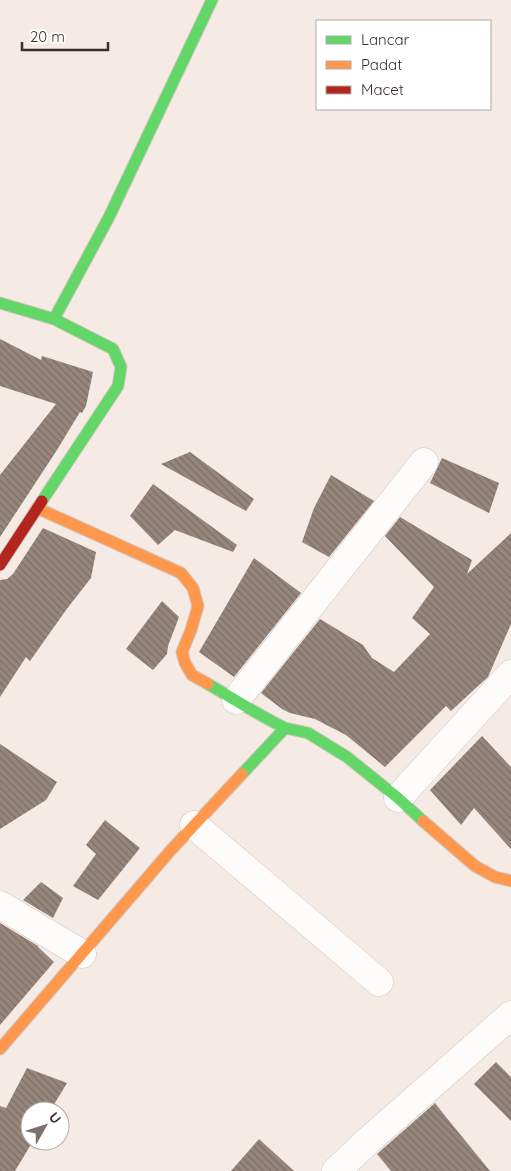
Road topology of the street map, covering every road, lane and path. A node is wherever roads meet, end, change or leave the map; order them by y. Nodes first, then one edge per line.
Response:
1 (212, 0) edge
2 (0, 303) edge
3 (54, 319) junction
4 (424, 462) dead end
5 (37, 508) junction
6 (0, 565) edge
7 (511, 674) edge
8 (236, 700) junction
9 (285, 728) junction
10 (398, 798) junction
11 (194, 825) junction
12 (511, 881) edge
13 (0, 905) edge
14 (82, 954) junction
15 (380, 982) dead end
16 (511, 1015) edge
17 (0, 1049) edge
18 (336, 1171) edge

1 - 3 street
2 - 3 street
3 - 5 street
4 - 8 street
5 - 6 street
5 - 8 street
7 - 10 street
8 - 9 street
9 - 10 street
9 - 11 street
10 - 12 street
11 - 14 street
11 - 15 street
13 - 14 street
14 - 17 street
16 - 18 street

